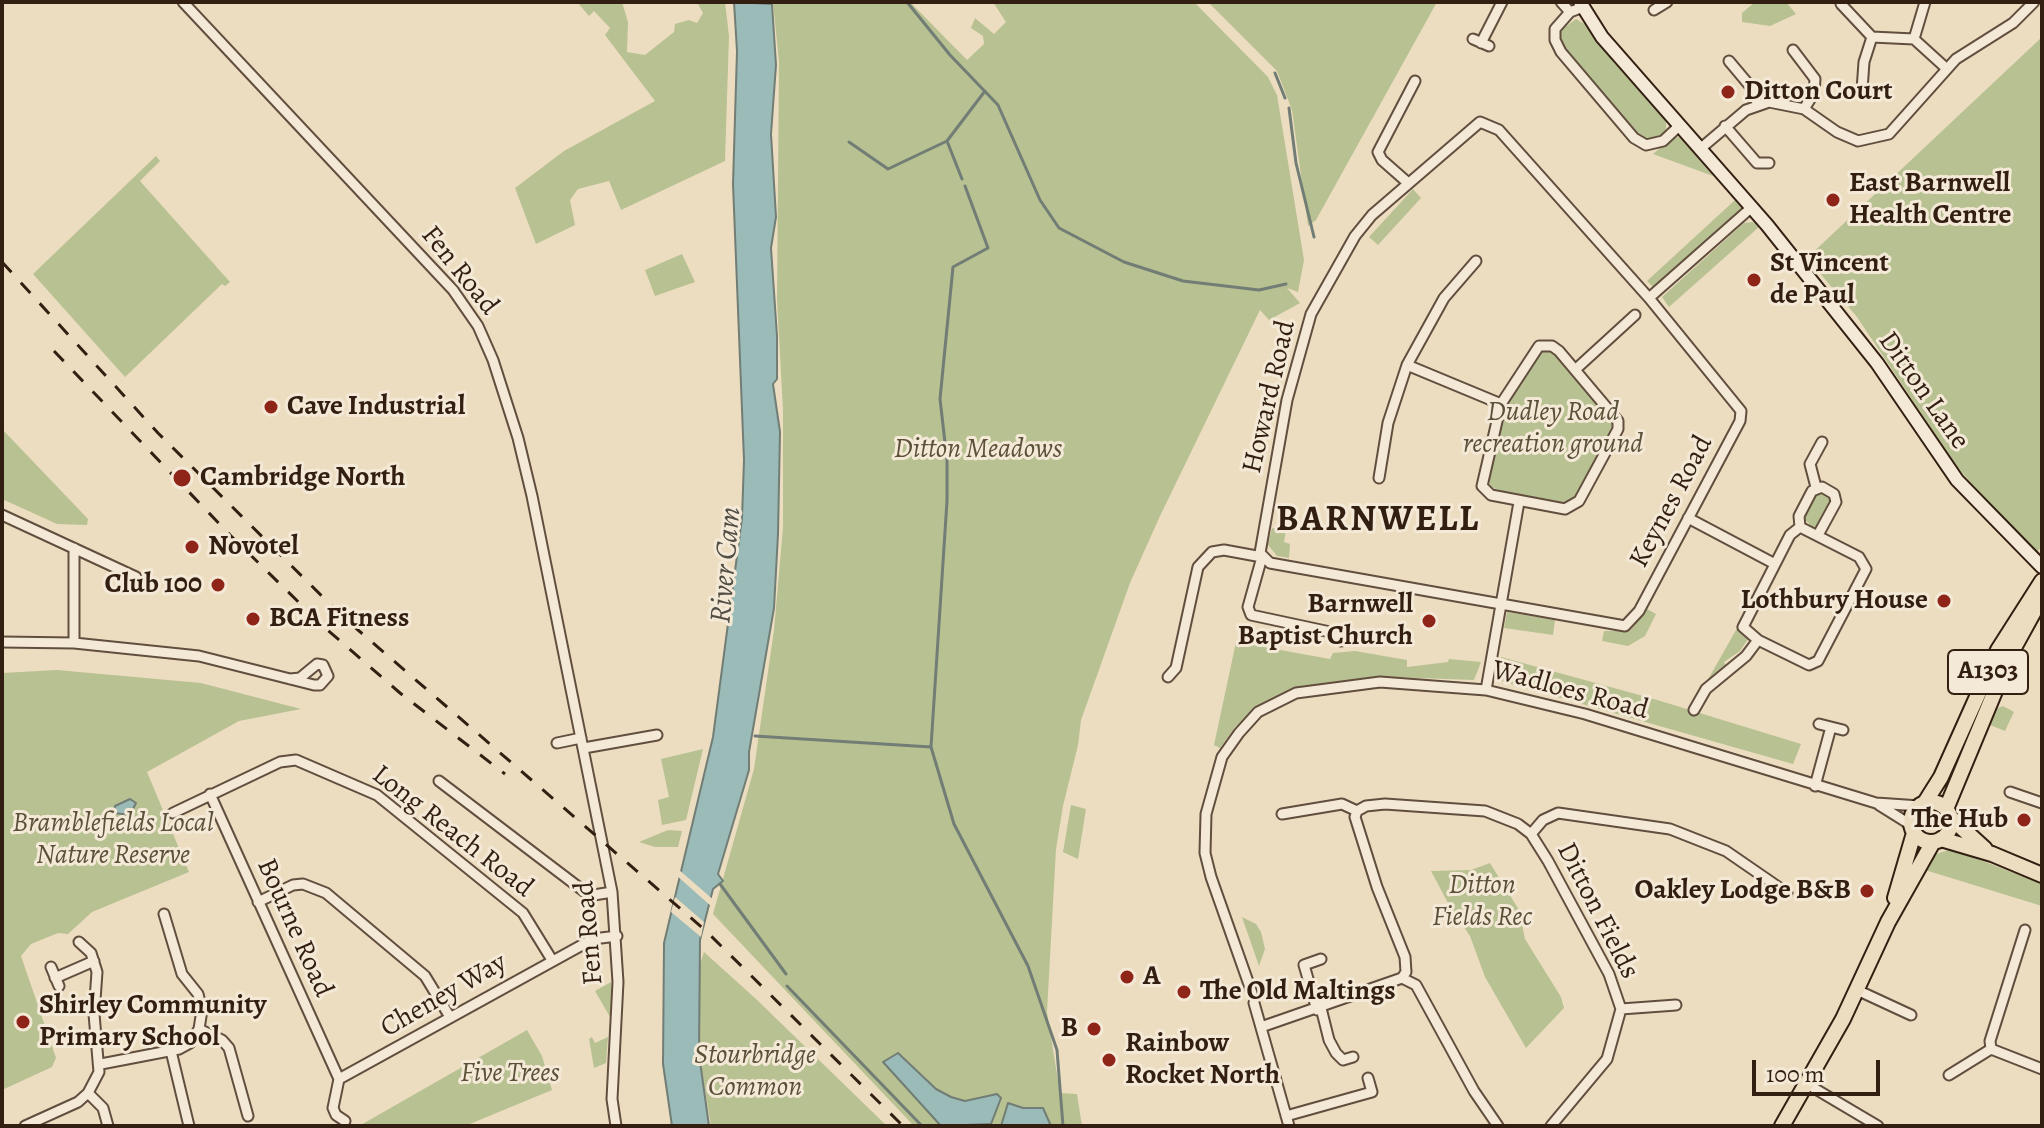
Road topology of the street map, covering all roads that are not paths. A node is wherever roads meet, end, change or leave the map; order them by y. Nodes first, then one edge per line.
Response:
1 (183, 2) edge
2 (1502, 2) edge
3 (1561, 2) edge
4 (1667, 2) edge
5 (1925, 2) edge
6 (2034, 2) edge
7 (1582, 4) edge
8 (1841, 4) edge
9 (1654, 10) dead end
10 (1570, 12) junction
11 (1872, 37) junction
12 (1914, 39) junction
13 (1481, 43) dead end
14 (1793, 50) dead end
15 (1729, 61) dead end
16 (1947, 69) junction
17 (1415, 81) dead end
18 (1862, 90) dead end
19 (1758, 105) junction
20 (1804, 109) junction
21 (1725, 126) junction
22 (1678, 127) junction
23 (1700, 149) junction
24 (1769, 163) dead end
25 (1407, 182) junction
26 (1752, 207) junction
27 (1476, 261) dead end
28 (1649, 298) junction
29 (1635, 315) dead end
30 (1407, 365) junction
31 (1576, 369) junction
32 (1501, 404) junction
33 (1822, 442) dead end
34 (1378, 478) dead end
35 (1816, 487) junction
36 (1519, 502) junction
37 (2, 515) edge
38 (1688, 518) junction
39 (1800, 527) junction
40 (1818, 535) junction
41 (74, 548) junction
42 (1262, 557) junction
43 (1775, 564) junction
44 (2042, 567) edge
45 (136, 577) dead end
46 (2042, 581) edge
47 (2042, 597) edge
48 (1501, 606) junction
49 (1758, 640) junction
50 (1341, 641) dead end
51 (2, 642) edge
52 (74, 643) junction
53 (307, 670) junction
54 (1168, 677) dead end
55 (290, 679) junction
56 (314, 685) junction
57 (1486, 690) junction
58 (1694, 710) dead end
59 (1819, 724) dead end
60 (1831, 727) junction
61 (1843, 730) dead end
62 (657, 735) dead end
63 (557, 743) dead end
64 (582, 743) junction
65 (439, 781) dead end
66 (1815, 786) junction
67 (2010, 792) dead end
68 (210, 794) junction
69 (1876, 803) junction
70 (2042, 803) edge
71 (1922, 805) junction
72 (1357, 811) junction
73 (173, 813) dead end
74 (1948, 813) junction
75 (1282, 814) dead end
76 (1913, 829) junction
77 (1531, 834) junction
78 (1937, 841) junction
79 (1992, 854) junction
80 (2042, 875) edge
81 (612, 892) junction
82 (1787, 893) dead end
83 (258, 902) junction
84 (164, 914) dead end
85 (1888, 922) junction
86 (2025, 930) dead end
87 (617, 936) junction
88 (79, 942) dead end
89 (1321, 959) dead end
90 (552, 960) junction
91 (94, 961) junction
92 (51, 967) dead end
93 (1402, 978) junction
94 (1857, 990) junction
95 (1676, 1005) dead end
96 (1319, 1009) junction
97 (1621, 1009) junction
98 (1911, 1015) dead end
99 (450, 1017) junction
100 (1261, 1027) junction
101 (199, 1029) junction
102 (1991, 1049) junction
103 (171, 1051) junction
104 (1353, 1057) dead end
105 (101, 1064) junction
106 (2042, 1069) edge
107 (1949, 1075) dead end
108 (1368, 1078) dead end
109 (339, 1079) junction
110 (1807, 1084) junction
111 (88, 1093) junction
112 (248, 1116) dead end
113 (345, 1121) dead end
114 (1288, 1121) edge
115 (25, 1126) edge
116 (108, 1126) edge
117 (189, 1126) edge
118 (616, 1126) edge
119 (1498, 1126) edge
120 (1551, 1126) edge
121 (1782, 1126) edge
122 (1878, 1126) edge

1 - 64 street, Fen Road
2 - 13 street
3 - 10 street
4 - 9 street
5 - 12 street
6 - 16 street
7 - 10 street, Ditton Lane
7 - 22 main road, Ditton Lane
8 - 11 street
10 - 22 street
11 - 12 street
11 - 18 street
12 - 16 street
14 - 20 street
15 - 19 street
16 - 20 street
17 - 25 street
19 - 20 street
19 - 21 street
21 - 23 street
21 - 24 street
22 - 23 main road, Ditton Lane
23 - 26 main road, Ditton Lane
25 - 28 street, Howard Road
25 - 42 street, Howard Road
26 - 28 street
26 - 44 main road, Ditton Lane
27 - 30 street
28 - 38 street, Keynes Road
29 - 31 street
30 - 32 street
30 - 34 street
31 - 32 street
31 - 36 street
32 - 36 street
33 - 35 street
35 - 39 street
35 - 40 street
36 - 48 street
37 - 41 street
38 - 43 street
38 - 48 street, Keynes Road
39 - 40 street
39 - 43 street
40 - 49 street
41 - 45 street
41 - 52 street
42 - 48 street
42 - 50 street, Howard Road
42 - 54 street
43 - 49 street
46 - 71 main road, A1303
47 - 74 main road, A1303
48 - 57 street
49 - 58 street
51 - 52 street
52 - 55 street
53 - 55 street
53 - 56 street
53 - 56 street
55 - 56 street
57 - 66 street, Wadloes Road
57 - 100 street, Wadloes Road
59 - 60 street
60 - 61 street
60 - 66 street
62 - 64 street
63 - 64 street
64 - 81 street, Fen Road
65 - 81 street
66 - 69 street, Wadloes Road
67 - 70 street
68 - 73 street, Long Reach Road
68 - 83 street, Bourne Road
68 - 90 street, Long Reach Road
69 - 71 street, Wadloes Road
69 - 76 street, Wadloes Road
71 - 74 main road
71 - 76 main road
72 - 75 street, Ditton Fields
72 - 77 street, Ditton Fields
72 - 93 street
74 - 78 main road
74 - 79 main road
76 - 78 main road
76 - 85 main road
77 - 82 street, Ditton Fields
77 - 97 street, Ditton Fields
78 - 79 main road
78 - 85 main road
79 - 80 main road
81 - 87 street, Fen Road
83 - 99 street
83 - 109 street, Bourne Road
84 - 101 street
85 - 94 main road
86 - 102 street
87 - 90 street, Cheney Way
87 - 118 street, Fen Road
88 - 91 street
89 - 96 street
90 - 99 street, Cheney Way
91 - 92 street
91 - 105 street
93 - 96 street
93 - 119 street
94 - 98 street
94 - 110 main road
95 - 97 street, Ditton Fields
96 - 100 street
96 - 104 street
97 - 120 street, Ditton Fields
99 - 109 street, Cheney Way
100 - 114 street
101 - 103 street
101 - 112 street
102 - 106 street
102 - 107 street
103 - 105 street
103 - 117 street
105 - 111 street
108 - 114 street
109 - 113 street
110 - 121 main road
110 - 122 street
111 - 115 street
111 - 116 street

